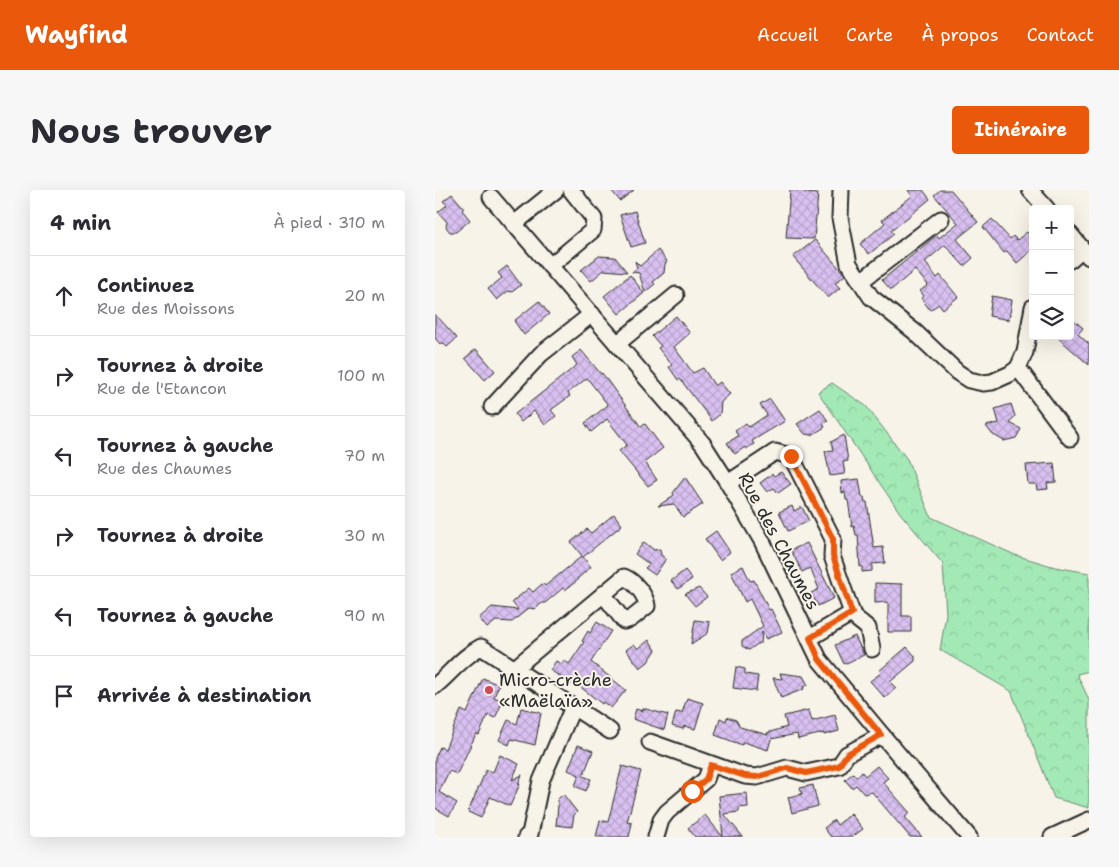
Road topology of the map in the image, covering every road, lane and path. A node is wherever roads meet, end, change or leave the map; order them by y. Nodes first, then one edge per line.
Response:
1 (556, 190) edge
2 (571, 190) edge
3 (841, 190) edge
4 (1030, 190) edge
5 (491, 197) dead end
6 (1043, 205) edge
7 (941, 219) dead end
8 (514, 224) junction
9 (1074, 239) edge
10 (1086, 253) edge
11 (1074, 258) edge
12 (550, 266) junction
13 (861, 281) junction
14 (676, 294) dead end
15 (592, 314) junction
16 (1029, 330) edge
17 (617, 344) junction
18 (1018, 368) junction
19 (492, 407) dead end
20 (1070, 438) dead end
21 (728, 482) junction
22 (603, 594) dead end
23 (852, 613) junction
24 (810, 638) junction
25 (872, 649) dead end
26 (515, 668) junction
27 (435, 686) edge
28 (573, 707) junction
29 (610, 731) dead end
30 (881, 735) junction
31 (650, 742) dead end
32 (711, 765) junction
33 (1089, 820) edge
34 (526, 837) edge
35 (656, 837) edge
36 (969, 837) edge
37 (1052, 837) edge

1 - 8 street
2 - 12 street
3 - 13 street
4 - 6 street
5 - 8 street, Rue des Chaumes
7 - 13 street
8 - 12 street, Rue des Chaumes
9 - 10 street
10 - 11 street
12 - 15 street, Rue des Chaumes
13 - 18 street
14 - 17 street
15 - 17 street, Rue des Chaumes
15 - 19 street
16 - 18 street
17 - 21 street, Rue des Chaumes
18 - 20 street
21 - 23 street
21 - 24 street, Rue des Chaumes
22 - 26 street
23 - 24 street
23 - 25 street
24 - 30 street, Rue des Chaumes
26 - 27 street
26 - 28 street
28 - 29 street
28 - 34 street
30 - 32 street
30 - 36 street, Rue des Chaumes
31 - 32 street
32 - 35 street
33 - 37 street

